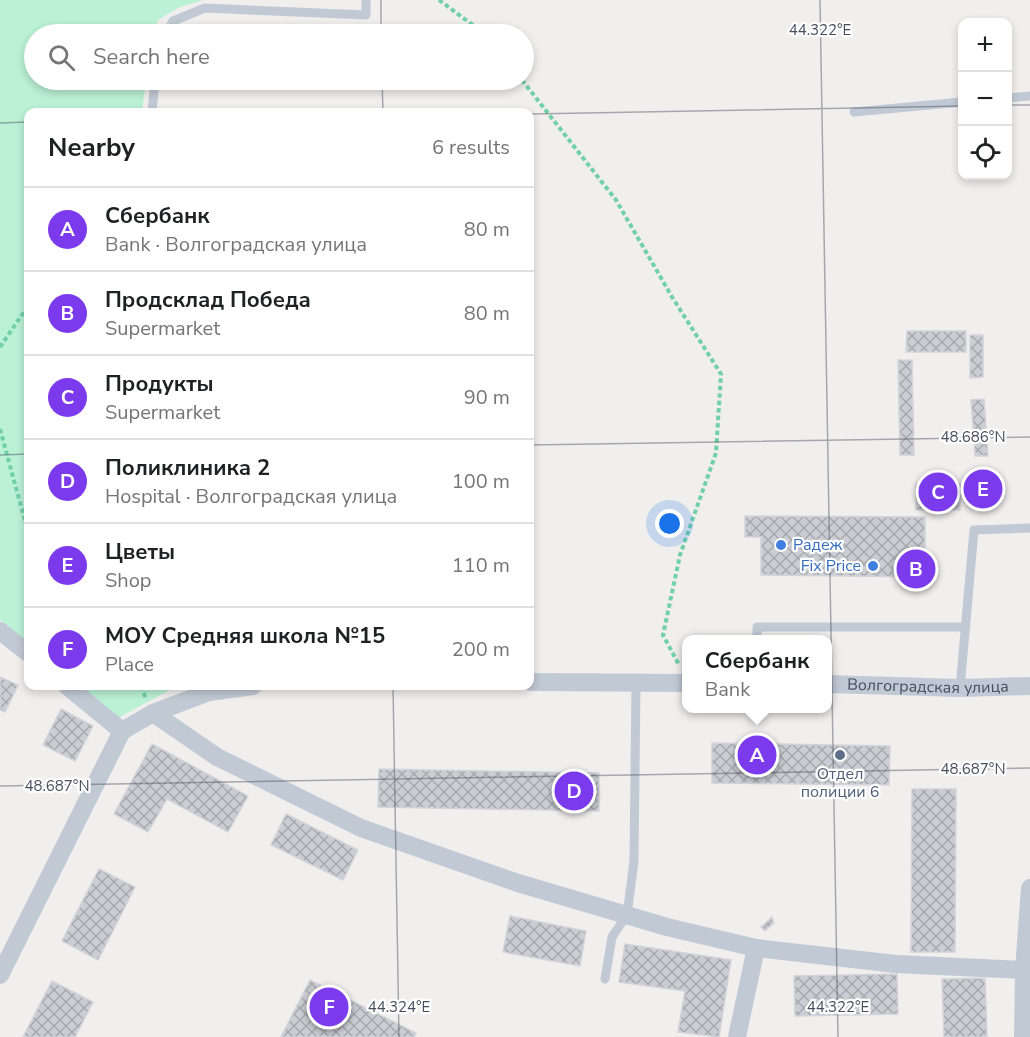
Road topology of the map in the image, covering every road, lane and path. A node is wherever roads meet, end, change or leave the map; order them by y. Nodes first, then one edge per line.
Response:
1 (366, 0) edge
2 (439, 0) edge
3 (171, 24) edge
4 (471, 24) edge
5 (154, 90) edge
6 (530, 90) edge
7 (1030, 96) edge
8 (1012, 98) edge
9 (958, 102) edge
10 (152, 108) edge
11 (854, 112) dead end
12 (24, 312) edge
13 (0, 346) edge
14 (0, 429) edge
15 (24, 517) edge
16 (1030, 528) edge
17 (966, 627) junction
18 (0, 631) edge
19 (757, 635) edge
20 (24, 650) edge
21 (682, 672) edge
22 (682, 676) edge
23 (534, 682) edge
24 (636, 683) junction
25 (832, 684) edge
26 (1030, 686) edge
27 (960, 688) junction
28 (72, 690) edge
29 (224, 690) edge
30 (153, 713) junction
31 (122, 731) junction
32 (1030, 888) edge
33 (627, 915) junction
34 (756, 948) junction
35 (1027, 970) edge
36 (0, 975) edge
37 (605, 979) dead end
38 (736, 1037) edge
39 (1023, 1037) edge

1 - 3 lane
2 - 4 path
5 - 10 lane
6 - 21 path
7 - 8 lane
9 - 11 lane
12 - 13 path
14 - 15 path
16 - 17 lane
17 - 19 lane
17 - 27 lane
18 - 20 street
22 - 24 street
23 - 24 street
24 - 33 lane
25 - 27 street, Волгоградская улица
26 - 27 street, Волгоградская улица
28 - 31 street
29 - 30 street
30 - 31 street
30 - 33 street
31 - 36 street
32 - 35 street
33 - 34 street
33 - 37 lane
34 - 35 street
34 - 38 street
35 - 39 street

